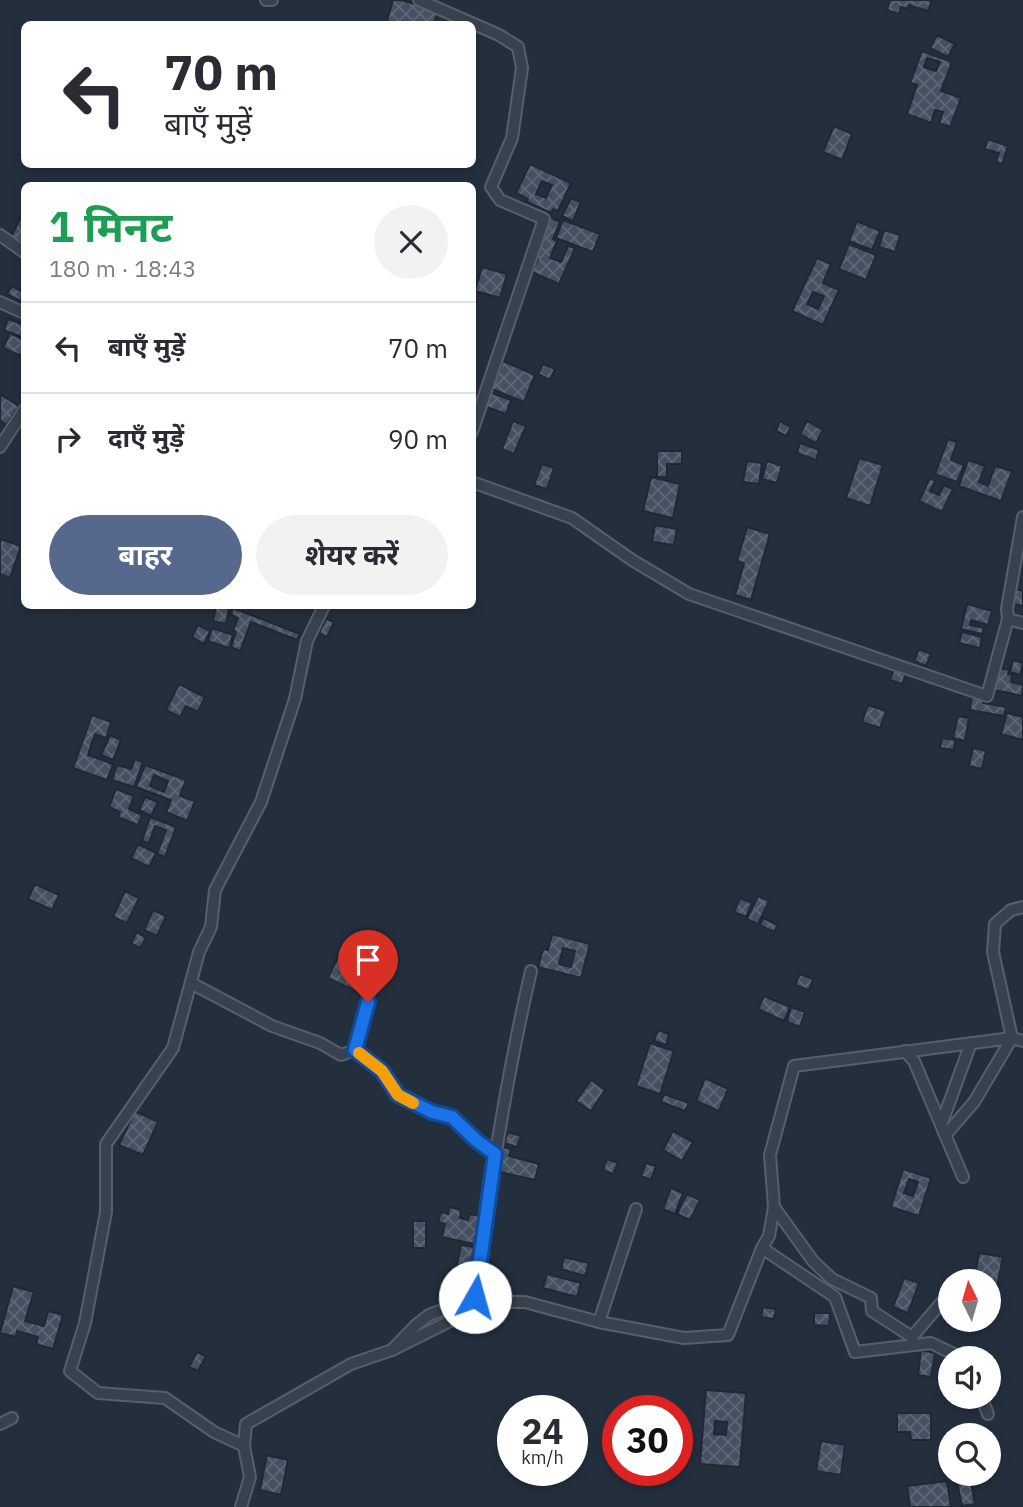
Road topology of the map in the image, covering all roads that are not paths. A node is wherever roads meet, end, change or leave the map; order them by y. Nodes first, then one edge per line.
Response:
1 (266, 0) edge
2 (272, 0) edge
3 (419, 0) edge
4 (467, 21) edge
5 (476, 25) edge
6 (0, 235) edge
7 (21, 250) edge
8 (0, 302) edge
9 (21, 312) edge
10 (21, 416) edge
11 (476, 420) edge
12 (0, 447) edge
13 (476, 483) edge
14 (1023, 517) edge
15 (323, 609) edge
16 (1008, 619) junction
17 (1023, 623) edge
18 (1023, 907) edge
19 (531, 971) dead end
20 (191, 983) junction
21 (368, 1002) dead end
22 (1017, 1039) edge
23 (971, 1043) junction
24 (355, 1050) junction
25 (905, 1051) junction
26 (942, 1129) junction
27 (495, 1154) junction
28 (963, 1178) dead end
29 (774, 1207) junction
30 (636, 1209) dead end
31 (762, 1248) junction
32 (938, 1307) edge
33 (599, 1322) junction
34 (938, 1346) edge
35 (392, 1350) junction
36 (986, 1409) edge
37 (988, 1414) dead end
38 (12, 1418) dead end
39 (0, 1424) edge
40 (244, 1446) junction
41 (242, 1507) edge

1 - 2 street
3 - 4 street
5 - 11 street
6 - 7 street
8 - 9 street
10 - 12 street
13 - 16 street
14 - 16 street
15 - 20 street
16 - 17 street
18 - 22 street
19 - 27 street
20 - 24 street
20 - 40 street
21 - 24 street
22 - 23 street
22 - 26 street
23 - 25 street
23 - 26 street
24 - 27 street
25 - 26 street
25 - 29 street
26 - 28 street
27 - 35 street
29 - 31 street
29 - 32 street
30 - 33 street
31 - 33 street
31 - 34 street
33 - 35 street
35 - 40 street
36 - 37 street
38 - 39 street
40 - 41 street

